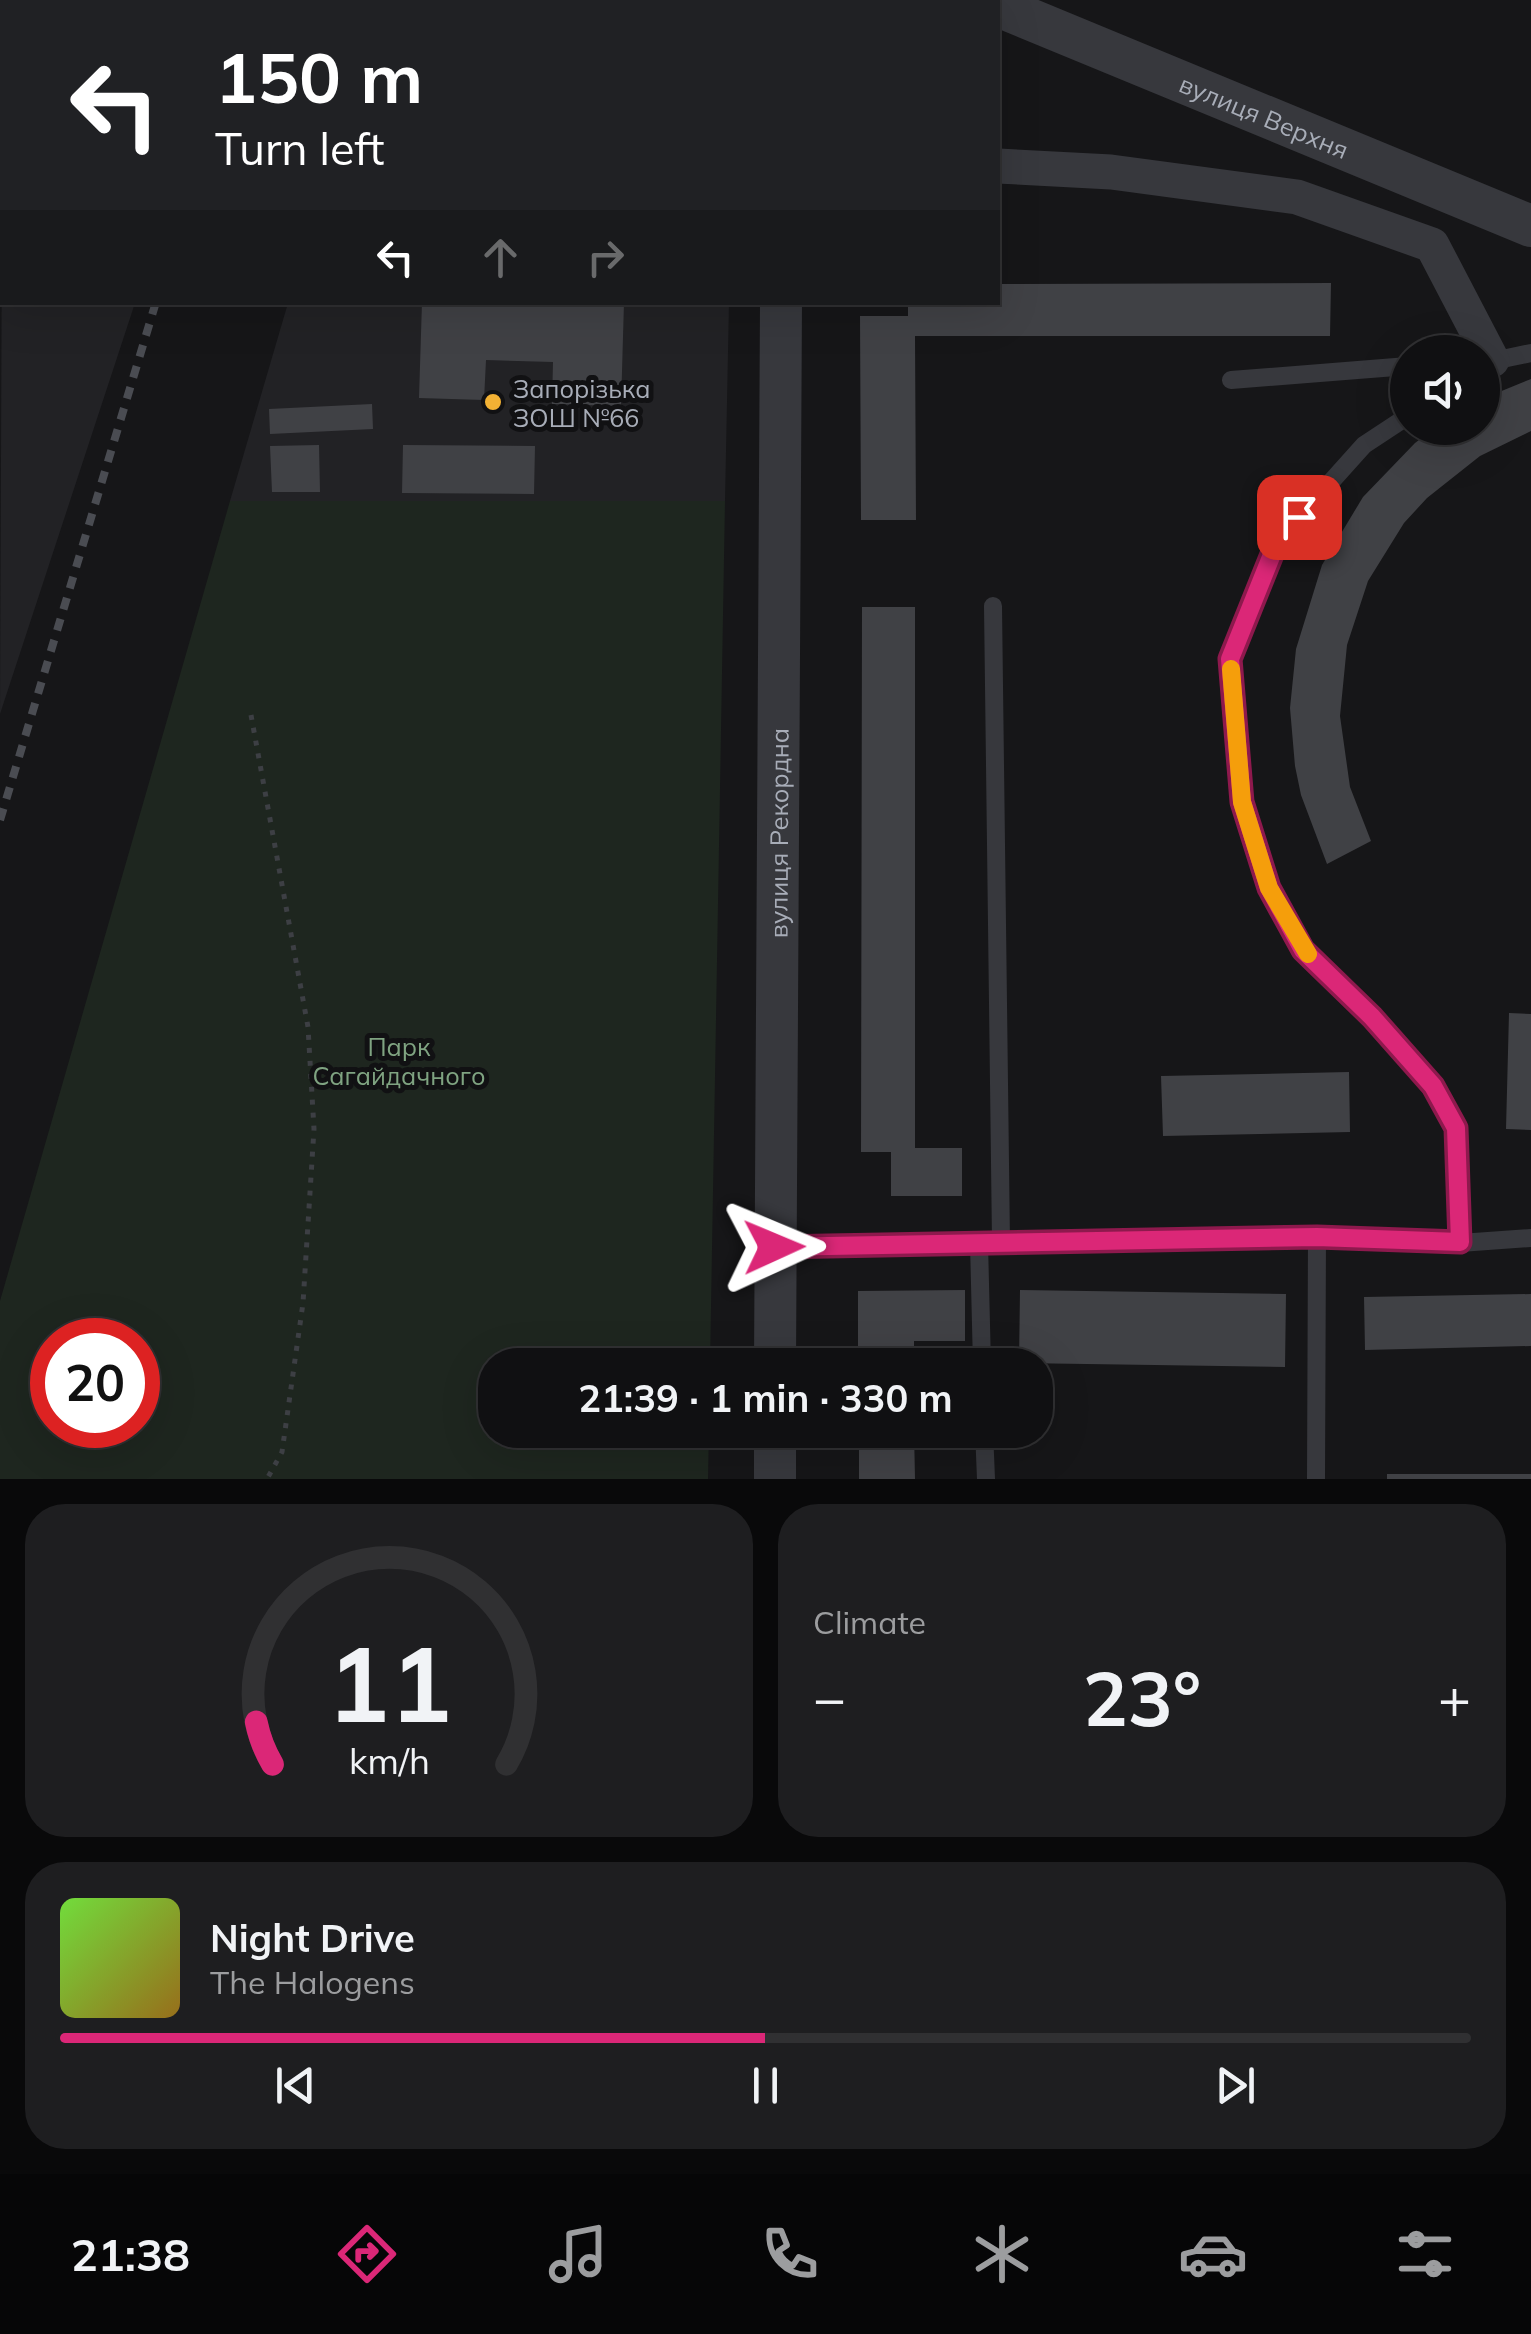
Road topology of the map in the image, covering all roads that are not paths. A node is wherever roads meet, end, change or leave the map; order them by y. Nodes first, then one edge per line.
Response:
1 (1000, 7) edge
2 (1000, 166) edge
3 (1531, 226) edge
4 (780, 305) edge
5 (1474, 335) edge
6 (1531, 352) edge
7 (1500, 359) edge
8 (1390, 367) edge
9 (1232, 380) dead end
10 (1390, 427) edge
11 (993, 606) dead end
12 (1317, 1237) junction
13 (1531, 1238) edge
14 (1001, 1242) junction
15 (1460, 1242) junction
16 (979, 1243) junction
17 (774, 1247) junction
18 (774, 1348) edge
19 (982, 1348) edge
20 (775, 1448) edge
21 (985, 1448) edge
22 (775, 1479) edge
23 (986, 1479) edge
24 (1316, 1479) edge

1 - 3 street, вулиця Верхня
2 - 5 street
4 - 17 street, вулиця Рекордна
6 - 7 lane
8 - 9 lane
10 - 15 lane
11 - 14 lane
12 - 14 lane
12 - 15 lane
12 - 24 lane
13 - 15 lane
14 - 16 lane
16 - 17 lane
16 - 19 lane
17 - 18 street, вулиця Рекордна
20 - 22 street
21 - 23 lane

